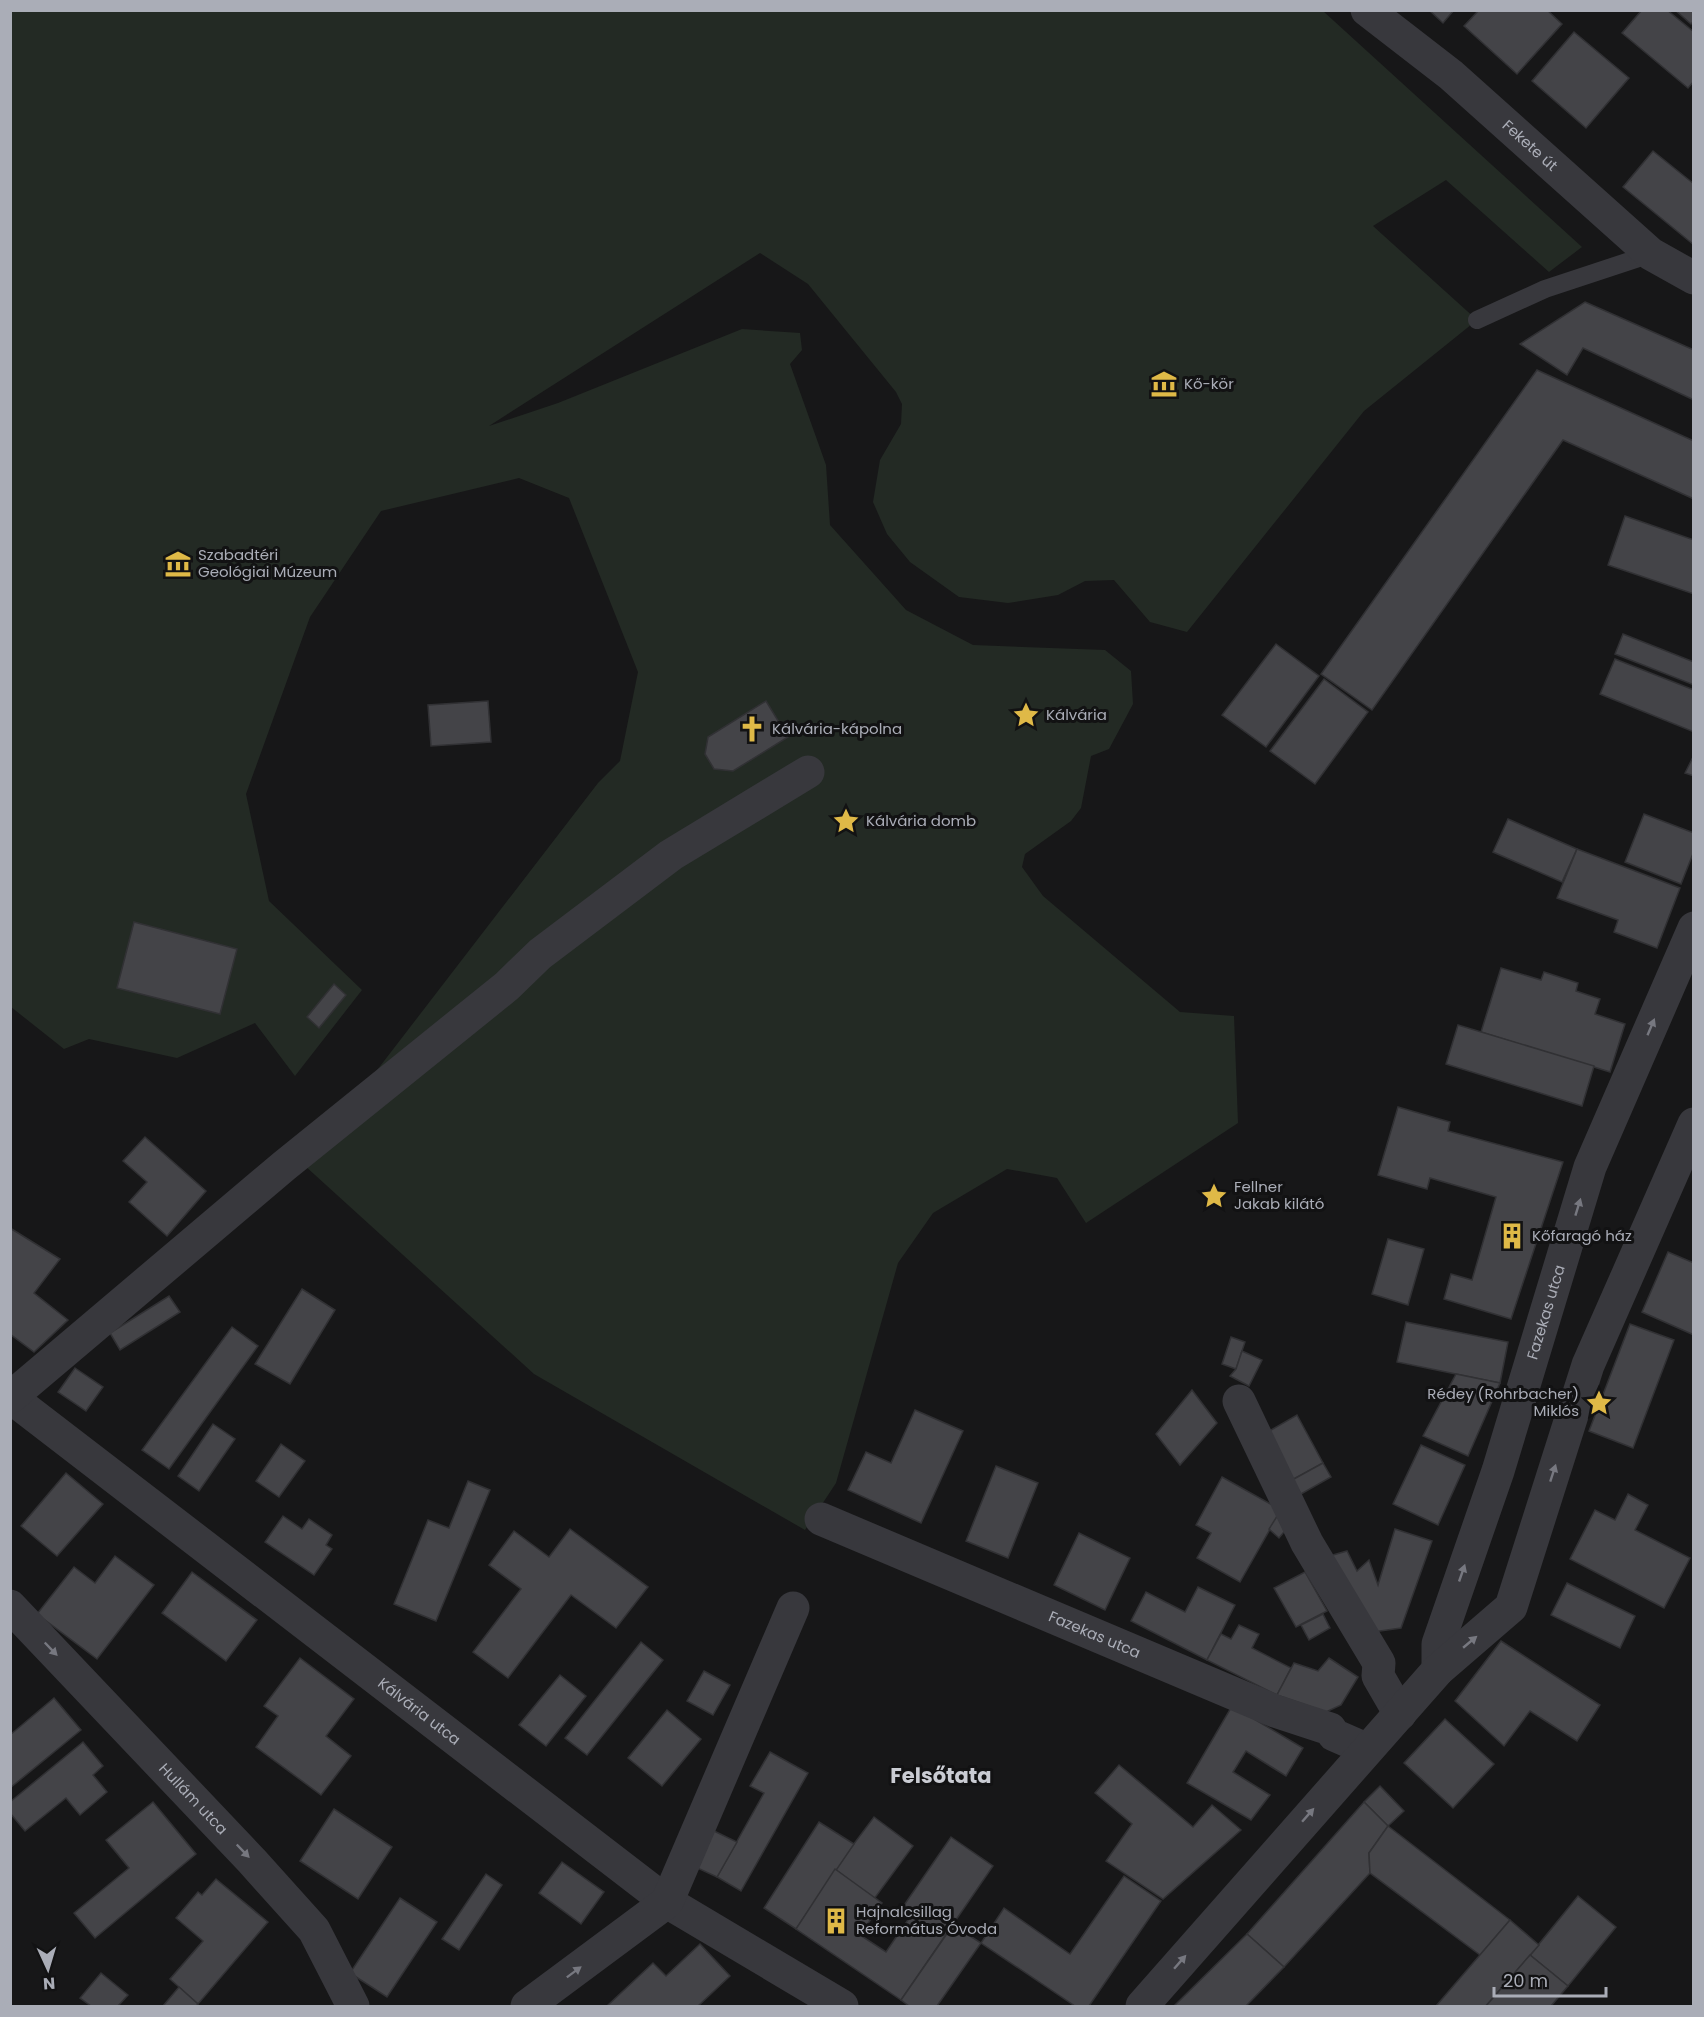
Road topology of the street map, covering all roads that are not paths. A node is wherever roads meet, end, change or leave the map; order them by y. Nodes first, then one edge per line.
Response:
1 (1367, 10) edge
2 (1652, 254) junction
3 (1694, 278) edge
4 (1477, 320) dead end
5 (808, 772) dead end
6 (1694, 928) edge
7 (1694, 1124) edge
8 (11, 1397) edge
9 (1239, 1401) dead end
10 (821, 1519) dead end
11 (10, 1606) edge
12 (793, 1608) dead end
13 (1438, 1670) junction
14 (1400, 1714) junction
15 (1365, 1749) junction
16 (667, 1902) junction
17 (352, 2007) edge
18 (527, 2007) edge
19 (842, 2007) edge
20 (1142, 2007) edge

1 - 2 street, Fekete út
2 - 3 street, Fekete út
2 - 4 lane
5 - 8 street
13 -> 6 street, Fazekas utca
13 -> 7 street
8 - 16 street, Kálvária utca
9 - 14 street
10 - 15 street, Fazekas utca
11 -> 17 street, Hullám utca
12 - 16 street
13 - 14 street
14 - 15 street
20 -> 15 street
18 -> 16 street
16 - 19 street, Kálvária utca

